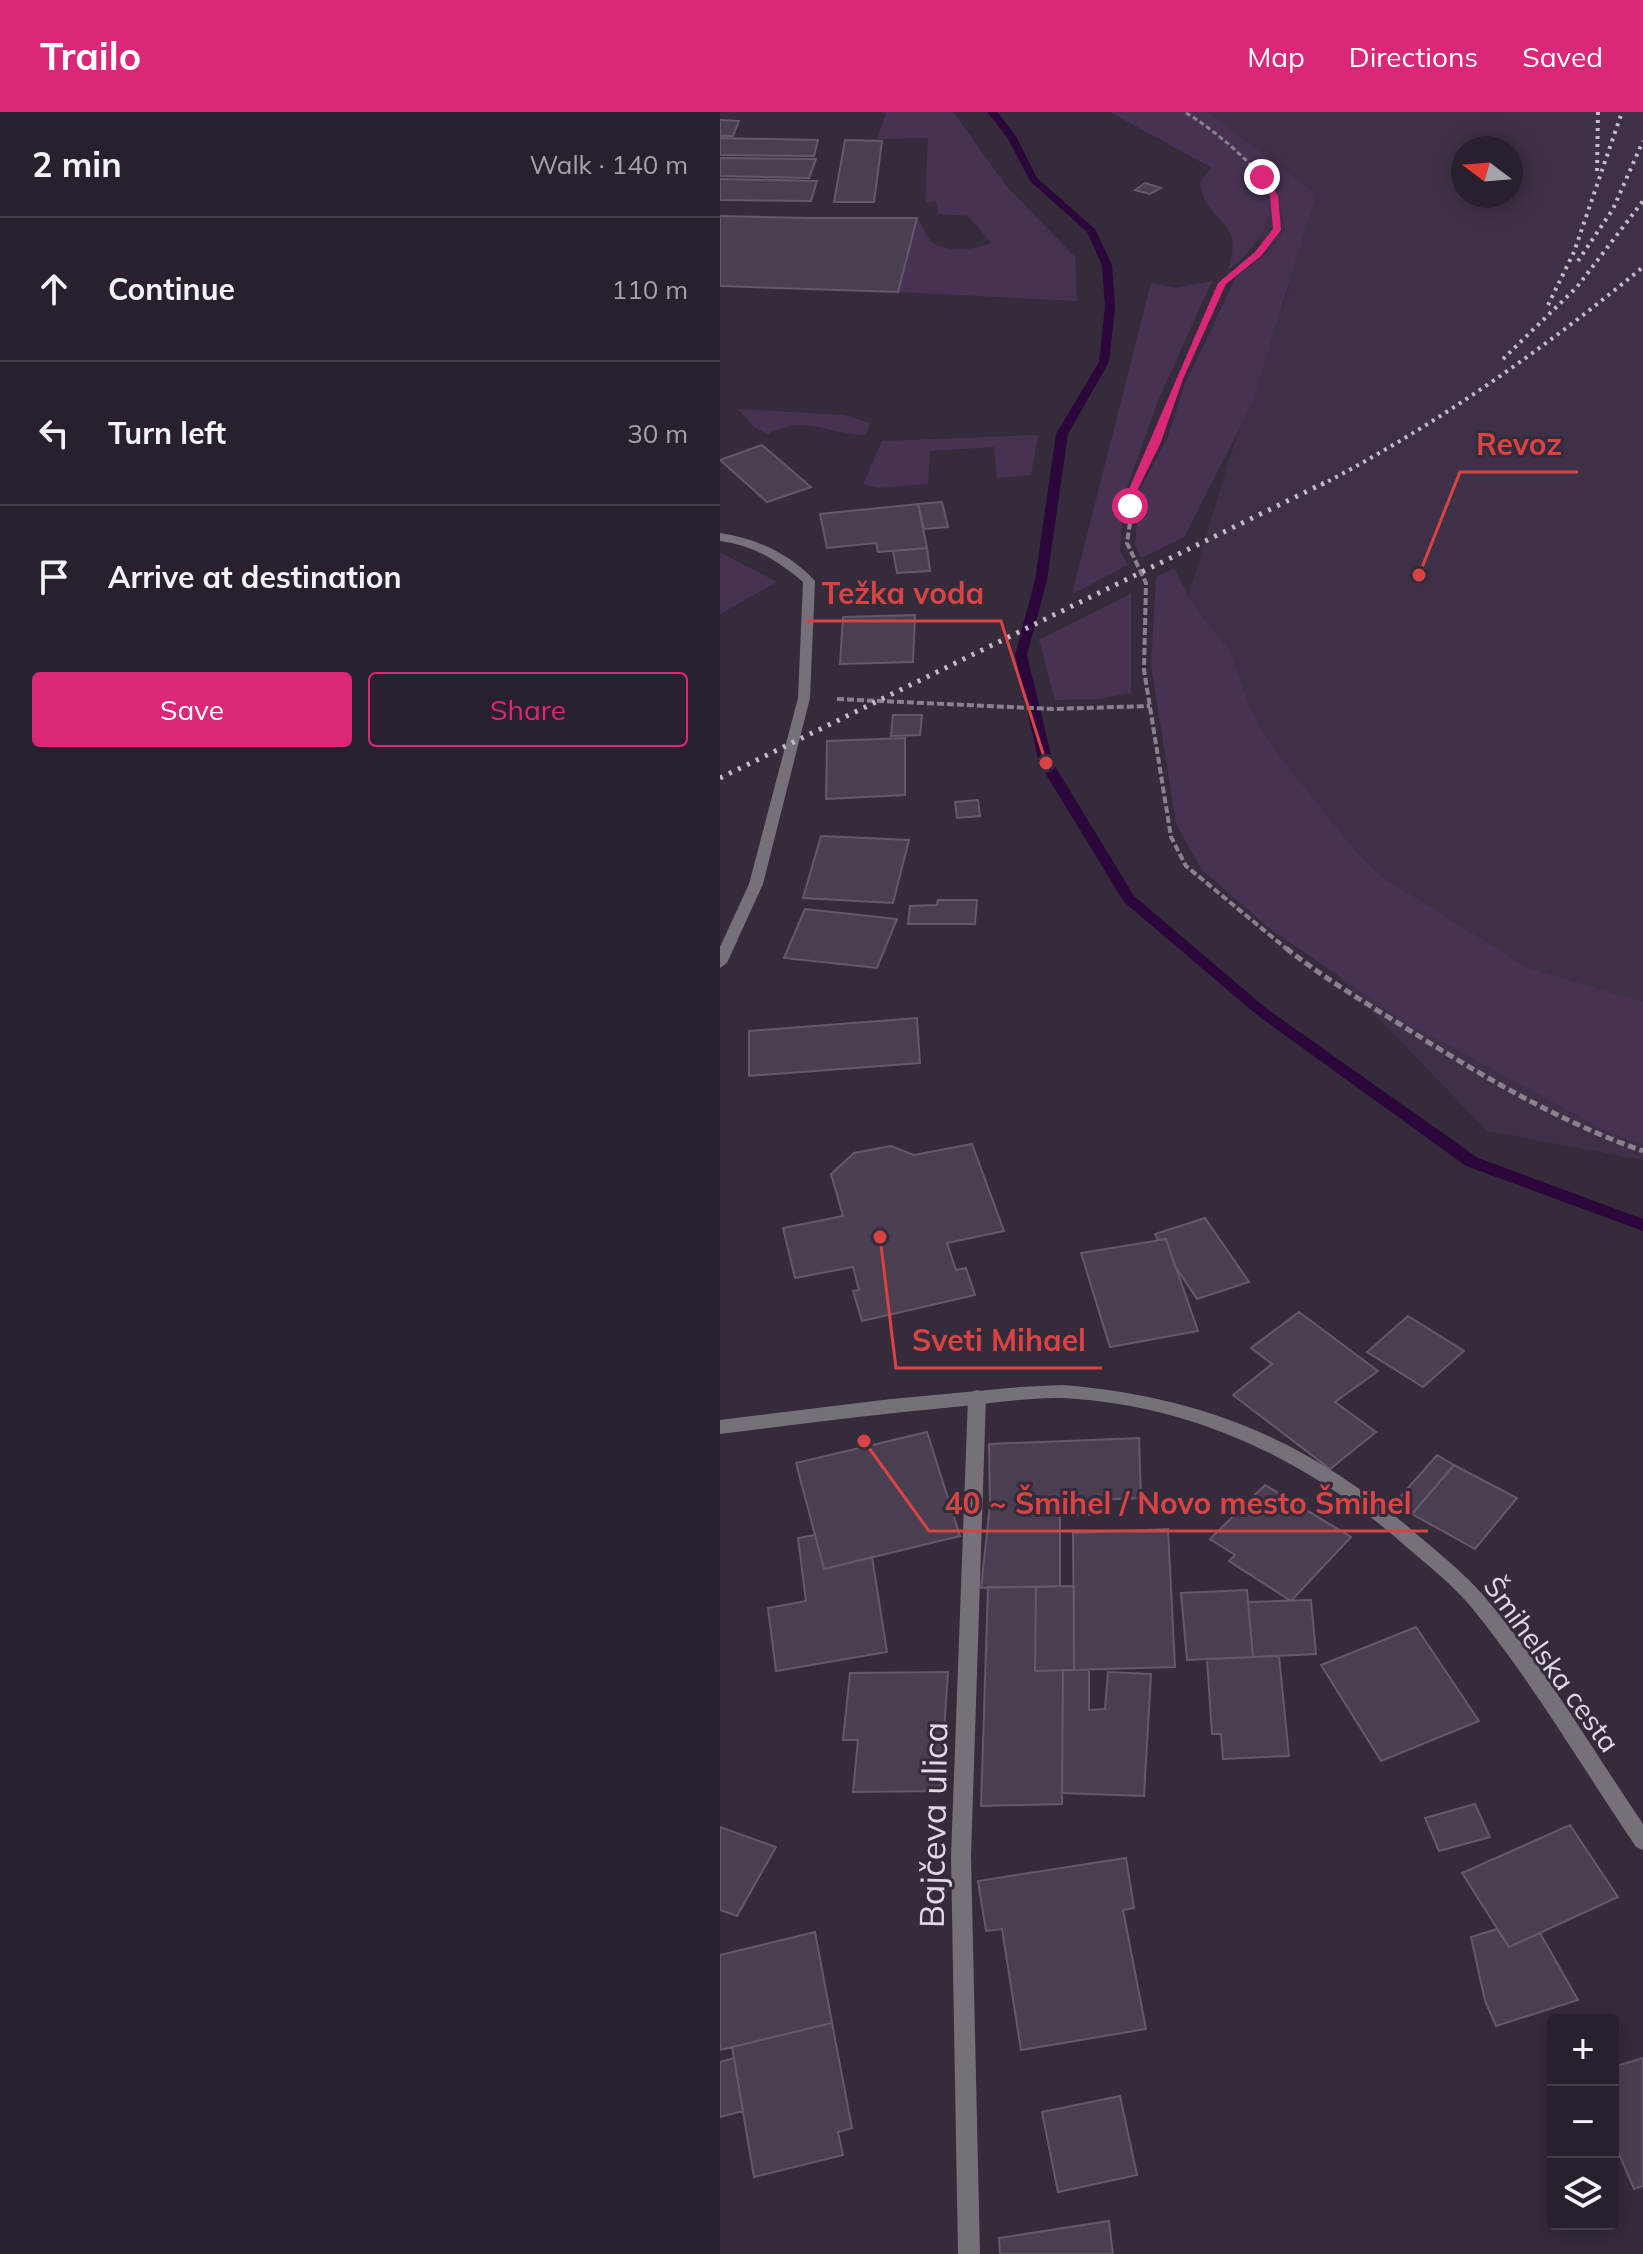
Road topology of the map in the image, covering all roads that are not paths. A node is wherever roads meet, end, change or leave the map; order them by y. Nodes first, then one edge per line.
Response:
1 (720, 537) edge
2 (720, 963) edge
3 (977, 1397) junction
4 (720, 1427) edge
5 (1643, 1841) edge
6 (969, 2254) edge

1 - 2 street
3 - 4 street, Šmihelska cesta
3 - 5 street, Šmihelska cesta
3 - 6 street, Bajčeva ulica

